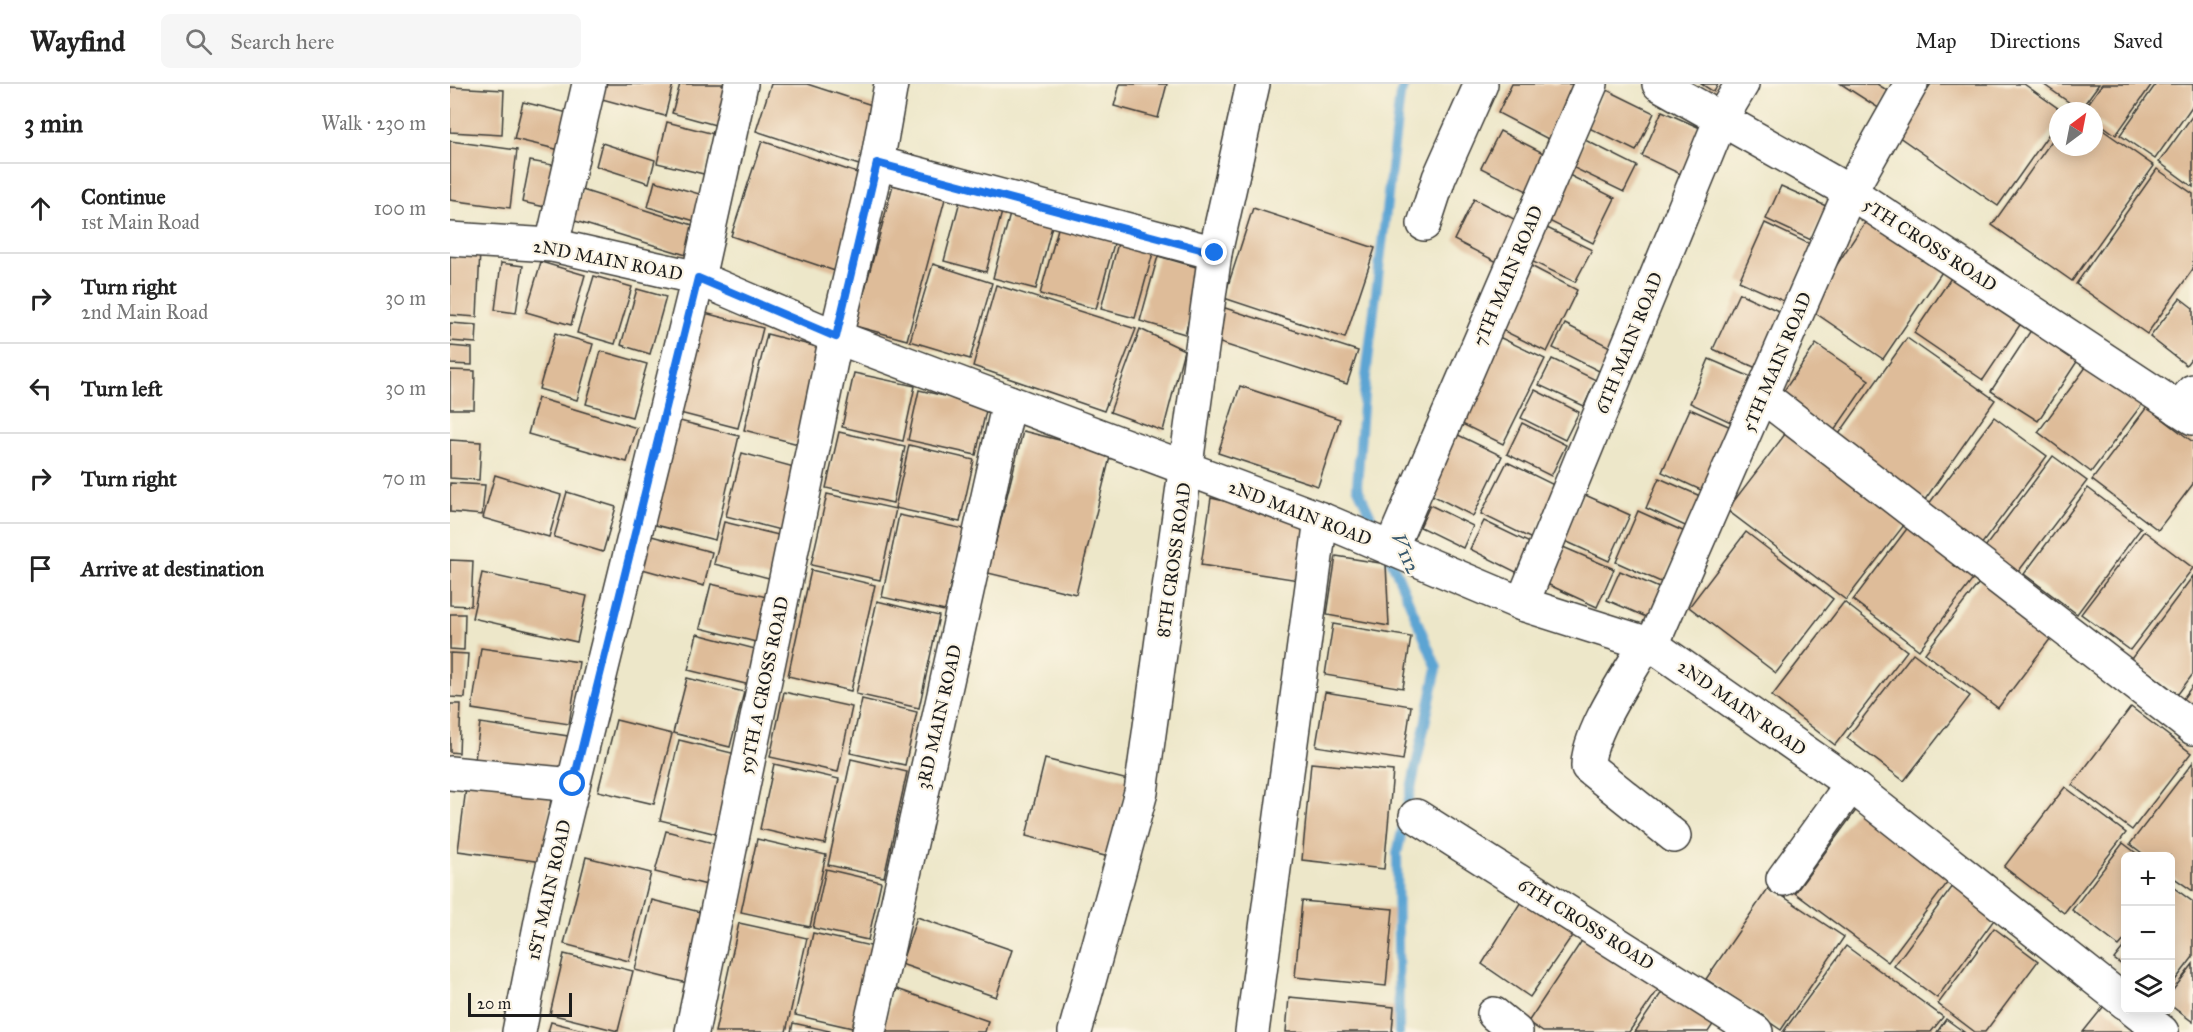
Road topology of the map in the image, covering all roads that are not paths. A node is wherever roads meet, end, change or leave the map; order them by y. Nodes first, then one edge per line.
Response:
1 (589, 84) edge
2 (741, 84) edge
3 (891, 84) edge
4 (1253, 84) edge
5 (1481, 84) edge
6 (1591, 84) edge
7 (1659, 84) edge
8 (1742, 84) edge
9 (1911, 84) edge
10 (1721, 119) junction
11 (877, 163) junction
12 (1850, 192) junction
13 (1424, 224) dead end
14 (450, 239) edge
15 (552, 245) junction
16 (1215, 253) junction
17 (698, 278) junction
18 (836, 337) junction
19 (1763, 396) junction
20 (1009, 402) junction
21 (2188, 406) edge
22 (1186, 470) junction
23 (1321, 519) junction
24 (1378, 543) junction
25 (1522, 604) junction
26 (1649, 644) junction
27 (2193, 728) edge
28 (450, 772) edge
29 (573, 784) junction
30 (1851, 785) junction
31 (1416, 816) dead end
32 (1674, 836) dead end
33 (1784, 879) dead end
34 (2121, 999) edge
35 (2139, 1014) edge
36 (519, 1032) edge
37 (692, 1032) edge
38 (869, 1032) edge
39 (1075, 1032) edge
40 (1252, 1032) edge
41 (1756, 1032) edge
42 (2162, 1032) edge

1 - 15 street
2 - 17 street, 1ST MAIN ROAD
3 - 11 street, 59TH A CROSS ROAD
4 - 16 street, 8TH CROSS ROAD
5 - 13 street
6 - 24 street, 7TH MAIN ROAD
7 - 10 street, 5TH CROSS ROAD
8 - 10 street, 6TH MAIN ROAD
9 - 12 street, 5TH MAIN ROAD
10 - 12 street, 5TH CROSS ROAD
10 - 25 street, 6TH MAIN ROAD
11 - 16 street
11 - 18 street, 59TH A CROSS ROAD
12 - 19 street, 5TH MAIN ROAD
12 - 21 street, 5TH CROSS ROAD
14 - 15 street, 2ND MAIN ROAD
15 - 17 street, 2ND MAIN ROAD
16 - 22 street, 8TH CROSS ROAD
17 - 18 street, 2ND MAIN ROAD
17 - 29 street, 1ST MAIN ROAD
18 - 20 street, 2ND MAIN ROAD
18 - 37 street, 59TH A CROSS ROAD
19 - 26 street, 5TH MAIN ROAD
19 - 27 street
20 - 22 street, 2ND MAIN ROAD
20 - 38 street, 3RD MAIN ROAD
22 - 23 street, 2ND MAIN ROAD
22 - 39 street, 8TH CROSS ROAD
23 - 24 street, 2ND MAIN ROAD
23 - 40 street
24 - 25 street, 2ND MAIN ROAD
25 - 26 street, 2ND MAIN ROAD
26 - 30 street, 2ND MAIN ROAD
26 - 32 street, 5TH MAIN ROAD
28 - 29 street
29 - 36 street, 1ST MAIN ROAD
30 - 33 street
30 - 34 street, 2ND MAIN ROAD
31 - 41 street, 6TH CROSS ROAD
35 - 42 street

